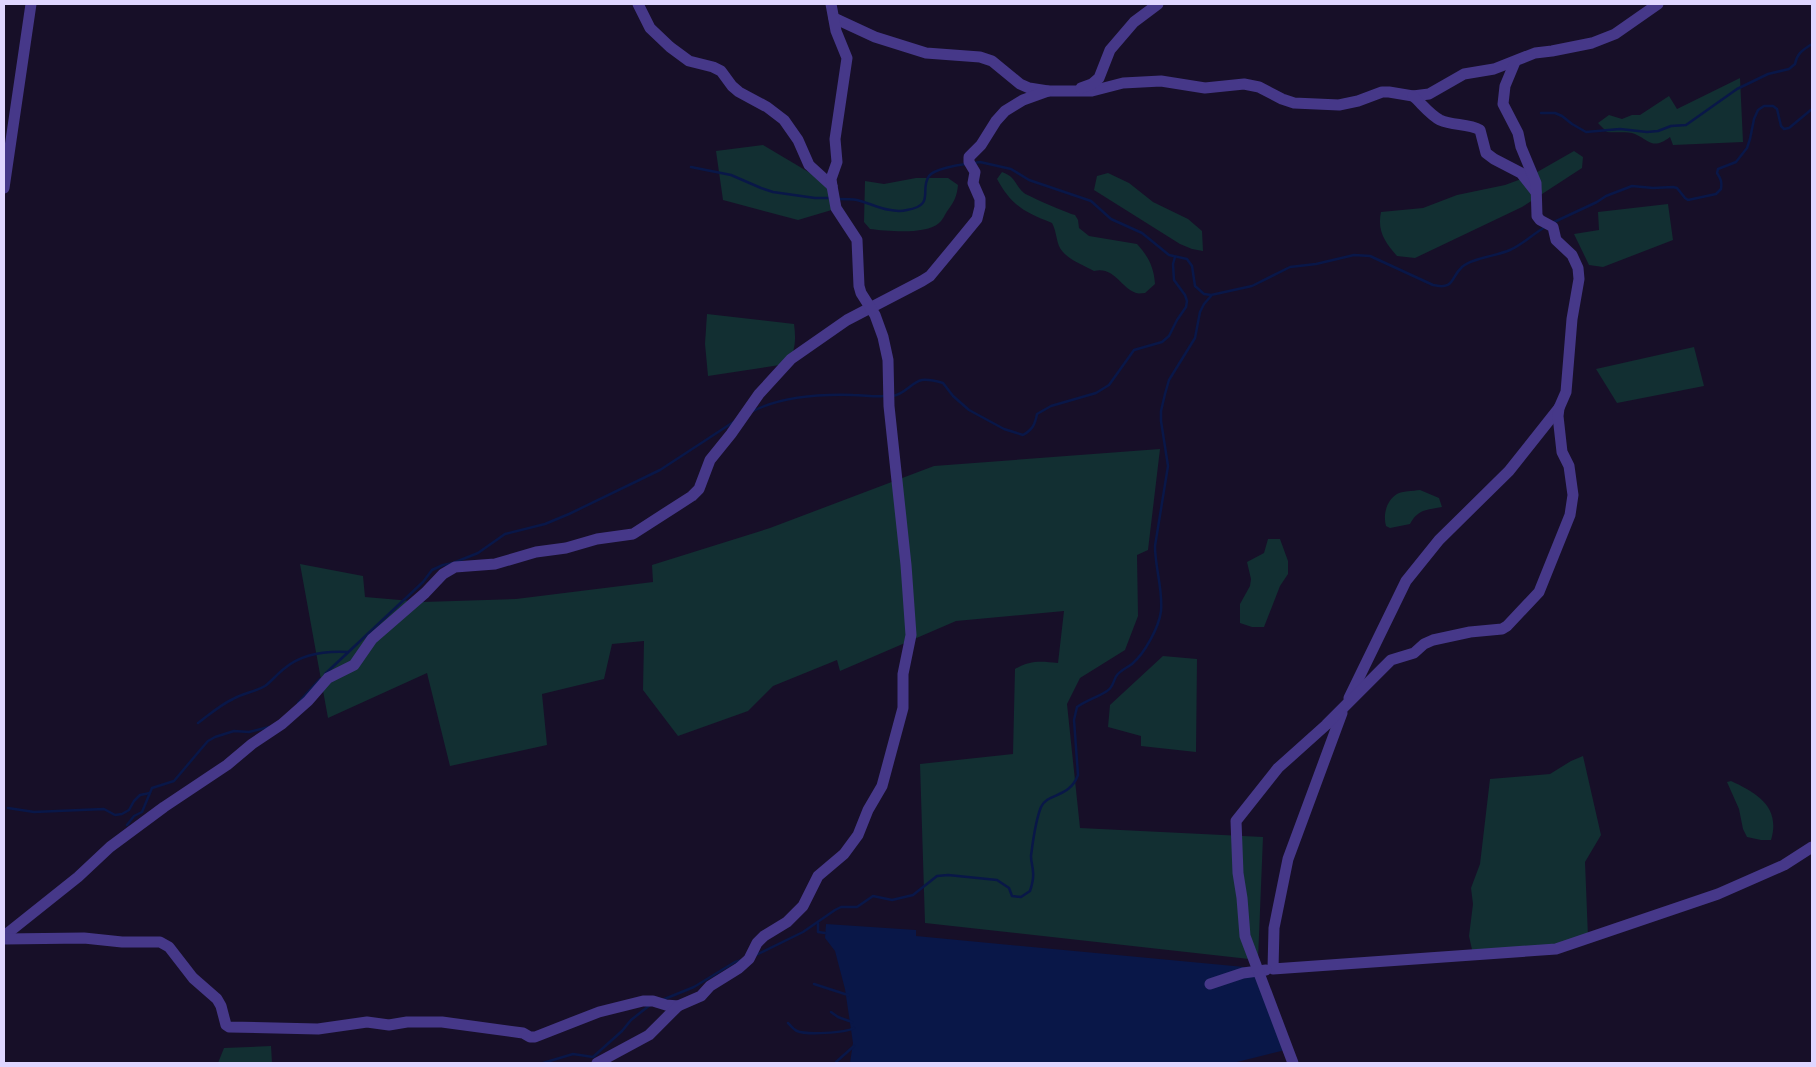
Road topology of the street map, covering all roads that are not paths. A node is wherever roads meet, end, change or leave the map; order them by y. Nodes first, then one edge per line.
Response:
1 (31, 4) edge
2 (638, 4) edge
3 (830, 4) edge
4 (1158, 4) edge
5 (1658, 4) edge
6 (834, 18) junction
7 (1515, 62) junction
8 (1048, 91) junction
9 (1072, 91) junction
10 (1413, 96) junction
11 (832, 186) junction
12 (4, 188) edge
13 (1536, 192) junction
14 (870, 308) junction
15 (1559, 408) junction
16 (1344, 708) junction
17 (1812, 847) edge
18 (4, 938) edge
19 (1273, 970) junction
20 (1259, 971) junction
21 (1210, 984) dead end
22 (678, 1006) junction
23 (597, 1063) edge
24 (1292, 1063) edge

1 - 12 street
2 - 11 street
3 - 6 street
4 - 9 street
5 - 7 street
6 - 8 street
6 - 11 street
7 - 10 street
7 - 13 street
8 - 9 street
8 - 14 street
9 - 10 street
10 - 13 street
11 - 14 street
13 - 15 street
14 - 18 street
14 - 22 street
15 - 16 street
15 - 16 street
16 - 19 street
16 - 20 street
17 - 19 street
18 - 22 street
19 - 20 street
20 - 21 street
20 - 24 street
22 - 23 street

